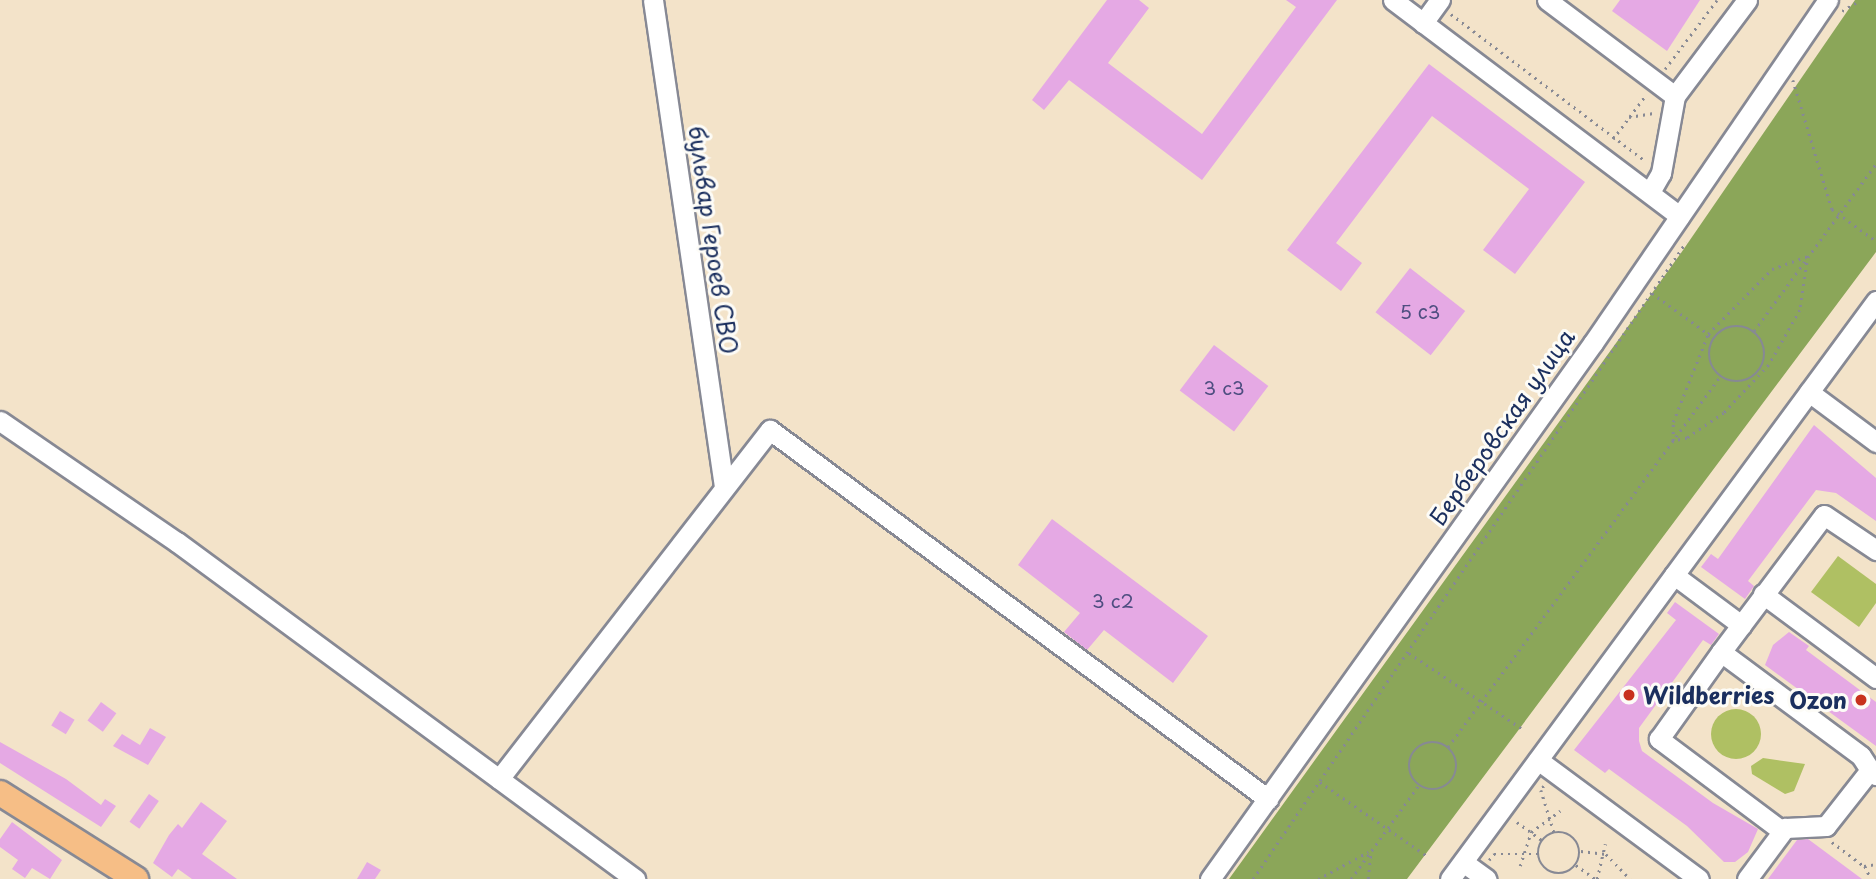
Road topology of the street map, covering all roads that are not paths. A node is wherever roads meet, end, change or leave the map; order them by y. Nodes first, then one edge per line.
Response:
1 (653, 0) edge
2 (1393, 0) edge
3 (1547, 0) edge
4 (1747, 0) edge
5 (1828, 0) edge
6 (1439, 2) edge
7 (1423, 23) junction
8 (1673, 103) junction
9 (1650, 192) junction
10 (1680, 216) junction
11 (1876, 302) edge
12 (1809, 392) junction
13 (0, 421) edge
14 (1876, 442) edge
15 (724, 487) junction
16 (1876, 550) edge
17 (1674, 575) junction
18 (1763, 594) junction
19 (1741, 625) junction
20 (1721, 652) junction
21 (1876, 678) edge
22 (1538, 760) junction
23 (1873, 773) edge
24 (499, 779) junction
25 (0, 793) edge
26 (1268, 799) junction
27 (1782, 831) junction
28 (1463, 862) junction
29 (1483, 876) edge
30 (136, 879) edge
31 (635, 879) edge
32 (1210, 879) edge
33 (1450, 879) edge
34 (1699, 879) edge
35 (1747, 879) edge

1 - 15 street, бульвар Героев СВО
2 - 7 street
3 - 8 street
4 - 8 street
5 - 10 street, Берберовская улица
6 - 7 street
7 - 9 street
8 - 9 street
9 - 10 street
10 - 26 street, Берберовская улица
11 - 12 street
12 - 14 street
12 - 17 street
13 - 24 street
15 - 24 street
15 - 26 street
16 - 18 street
17 - 19 street
17 - 22 street
18 - 19 street
18 - 21 street
19 - 20 street
20 - 23 street
20 - 27 street
22 - 28 street
22 - 34 street
23 - 27 street
24 - 31 street
25 - 30 main road
26 - 32 street, Берберовская улица
27 - 35 street
28 - 29 street
28 - 33 street

